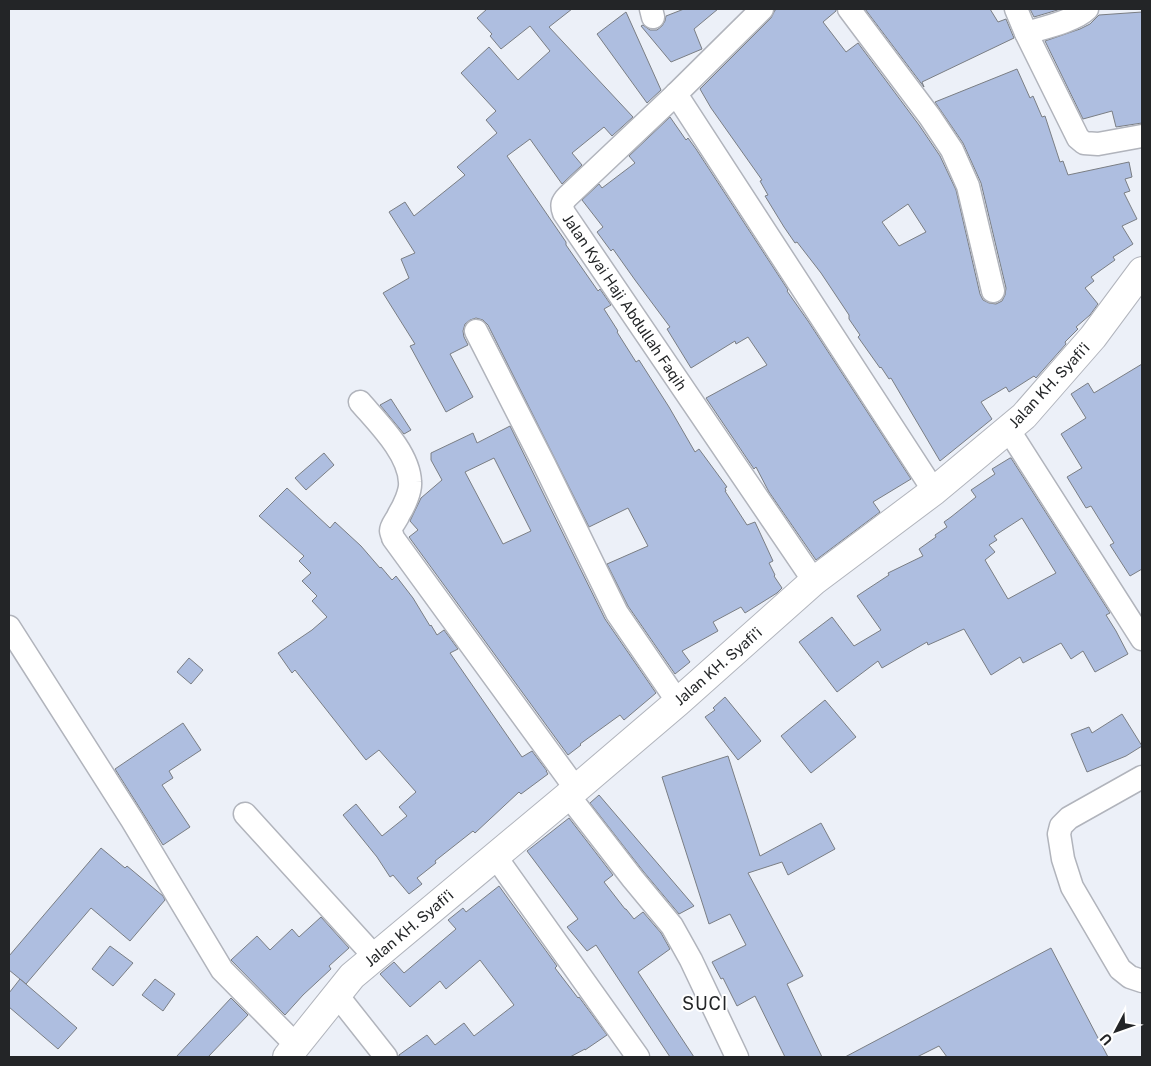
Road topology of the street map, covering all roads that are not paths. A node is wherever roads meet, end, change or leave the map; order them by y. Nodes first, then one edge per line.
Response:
1 (762, 9) edge
2 (849, 9) edge
3 (1016, 9) edge
4 (1087, 9) edge
5 (1026, 33) junction
6 (676, 94) junction
7 (1142, 136) edge
8 (1140, 277) edge
9 (993, 292) dead end
10 (476, 331) dead end
11 (360, 402) dead end
12 (1008, 429) junction
13 (934, 491) junction
14 (814, 581) junction
15 (9, 627) edge
16 (1142, 639) edge
17 (678, 702) junction
18 (1142, 777) edge
19 (572, 792) junction
20 (245, 814) dead end
21 (496, 856) junction
22 (374, 957) junction
23 (1142, 981) edge
24 (337, 994) junction
25 (292, 1051) edge
26 (386, 1057) edge
27 (638, 1057) edge
28 (736, 1057) edge

1 - 6 street, Jalan Kyai Haji Abdullah Faqih
2 - 9 street
3 - 5 street
4 - 5 street
5 - 7 street
6 - 13 street
6 - 14 street, Jalan Kyai Haji Abdullah Faqih
8 - 12 main road, Jalan KH. Syafi'i
10 - 17 street
11 - 19 street
12 - 13 main road, Jalan KH. Syafi'i
12 - 16 street
13 - 14 main road, Jalan KH. Syafi'i
14 - 17 main road, Jalan KH. Syafi'i
15 - 25 street
17 - 19 main road, Jalan KH. Syafi'i
18 - 23 street
19 - 21 main road, Jalan KH. Syafi'i
19 - 28 street
20 - 22 street
21 - 22 main road, Jalan KH. Syafi'i
21 - 27 street
22 - 24 main road, Jalan KH. Syafi'i
24 - 25 main road, Jalan KH. Syafi'i
24 - 26 street

